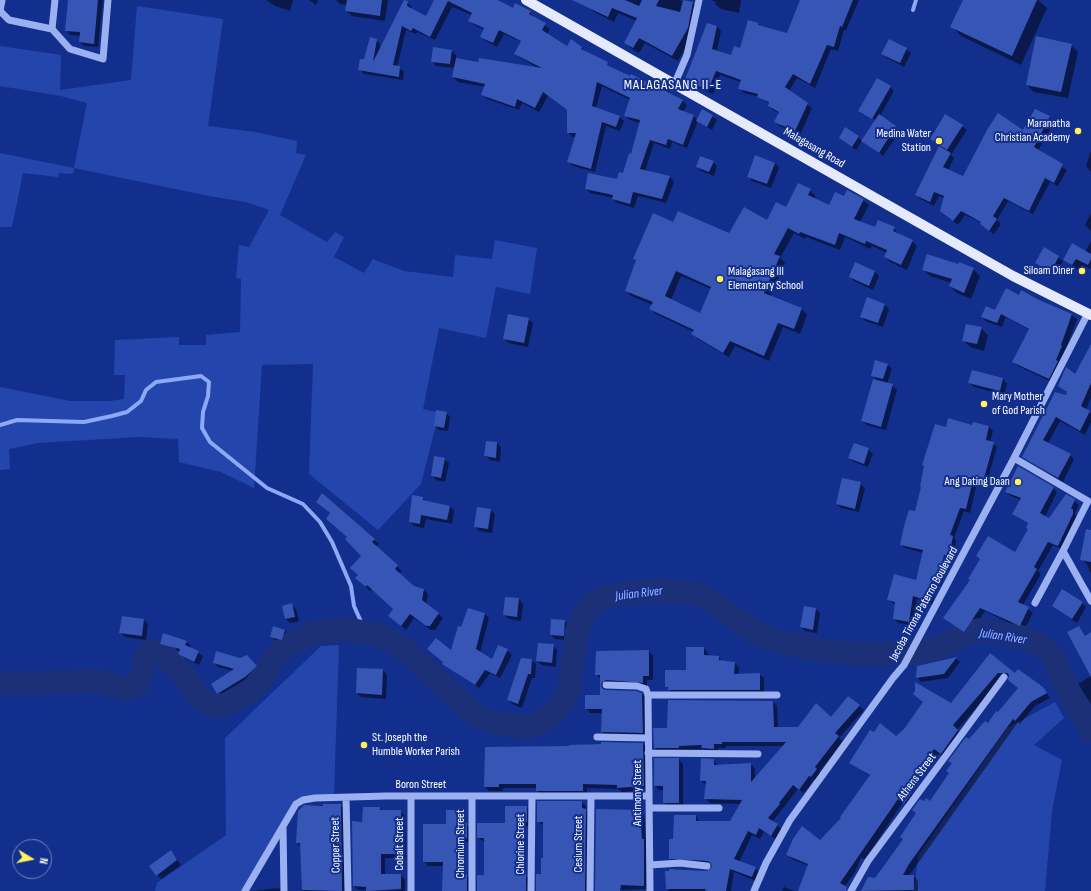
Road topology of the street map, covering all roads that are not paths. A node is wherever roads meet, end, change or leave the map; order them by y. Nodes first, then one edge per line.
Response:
1 (2, 0) edge
2 (55, 0) edge
3 (108, 0) edge
4 (526, 0) edge
5 (699, 0) edge
6 (52, 29) junction
7 (674, 85) junction
8 (1089, 314) edge
9 (1014, 458) junction
10 (1089, 502) edge
11 (1063, 551) junction
12 (1091, 601) edge
13 (1035, 603) dead end
14 (1004, 677) dead end
15 (606, 685) dead end
16 (777, 694) dead end
17 (648, 695) junction
18 (597, 736) dead end
19 (648, 738) junction
20 (648, 753) junction
21 (758, 754) dead end
22 (410, 796) junction
23 (472, 796) junction
24 (649, 796) junction
25 (532, 797) junction
26 (590, 797) junction
27 (346, 798) junction
28 (649, 808) junction
29 (719, 808) dead end
30 (283, 826) junction
31 (650, 865) junction
32 (707, 866) dead end
33 (245, 891) edge
34 (284, 891) edge
35 (348, 891) edge
36 (411, 891) edge
37 (472, 891) edge
38 (531, 891) edge
39 (590, 891) edge
40 (650, 891) edge
41 (754, 891) edge
42 (851, 891) edge

1 - 6 street
2 - 6 street
3 - 6 street
4 - 7 main road, Malagasang Road
5 - 7 street
7 - 8 main road, Malagasang Road
8 - 9 street, Jacoba Tirona Paterno Boulevard
9 - 10 street
9 - 41 street, Jacoba Tirona Paterno Boulevard
10 - 11 street
11 - 12 street
11 - 13 street
14 - 42 street, Athens Street
15 - 17 street
16 - 17 street
17 - 19 street, Antimony Street
18 - 19 street
19 - 20 street, Antimony Street
20 - 21 street
20 - 24 street, Antimony Street
22 - 23 street, Boron Street
22 - 27 street, Boron Street
22 - 36 street, Cobalt Street
23 - 25 street, Boron Street
23 - 37 street, Chromium Street
24 - 26 street, Boron Street
24 - 28 street, Antimony Street
25 - 26 street, Boron Street
25 - 38 street, Chlorine Street
26 - 39 street, Cesium Street
27 - 30 street, Boron Street
27 - 35 street, Copper Street
28 - 29 street
28 - 31 street, Antimony Street
30 - 33 street, Boron Street
30 - 34 street
31 - 32 street
31 - 40 street, Antimony Street

